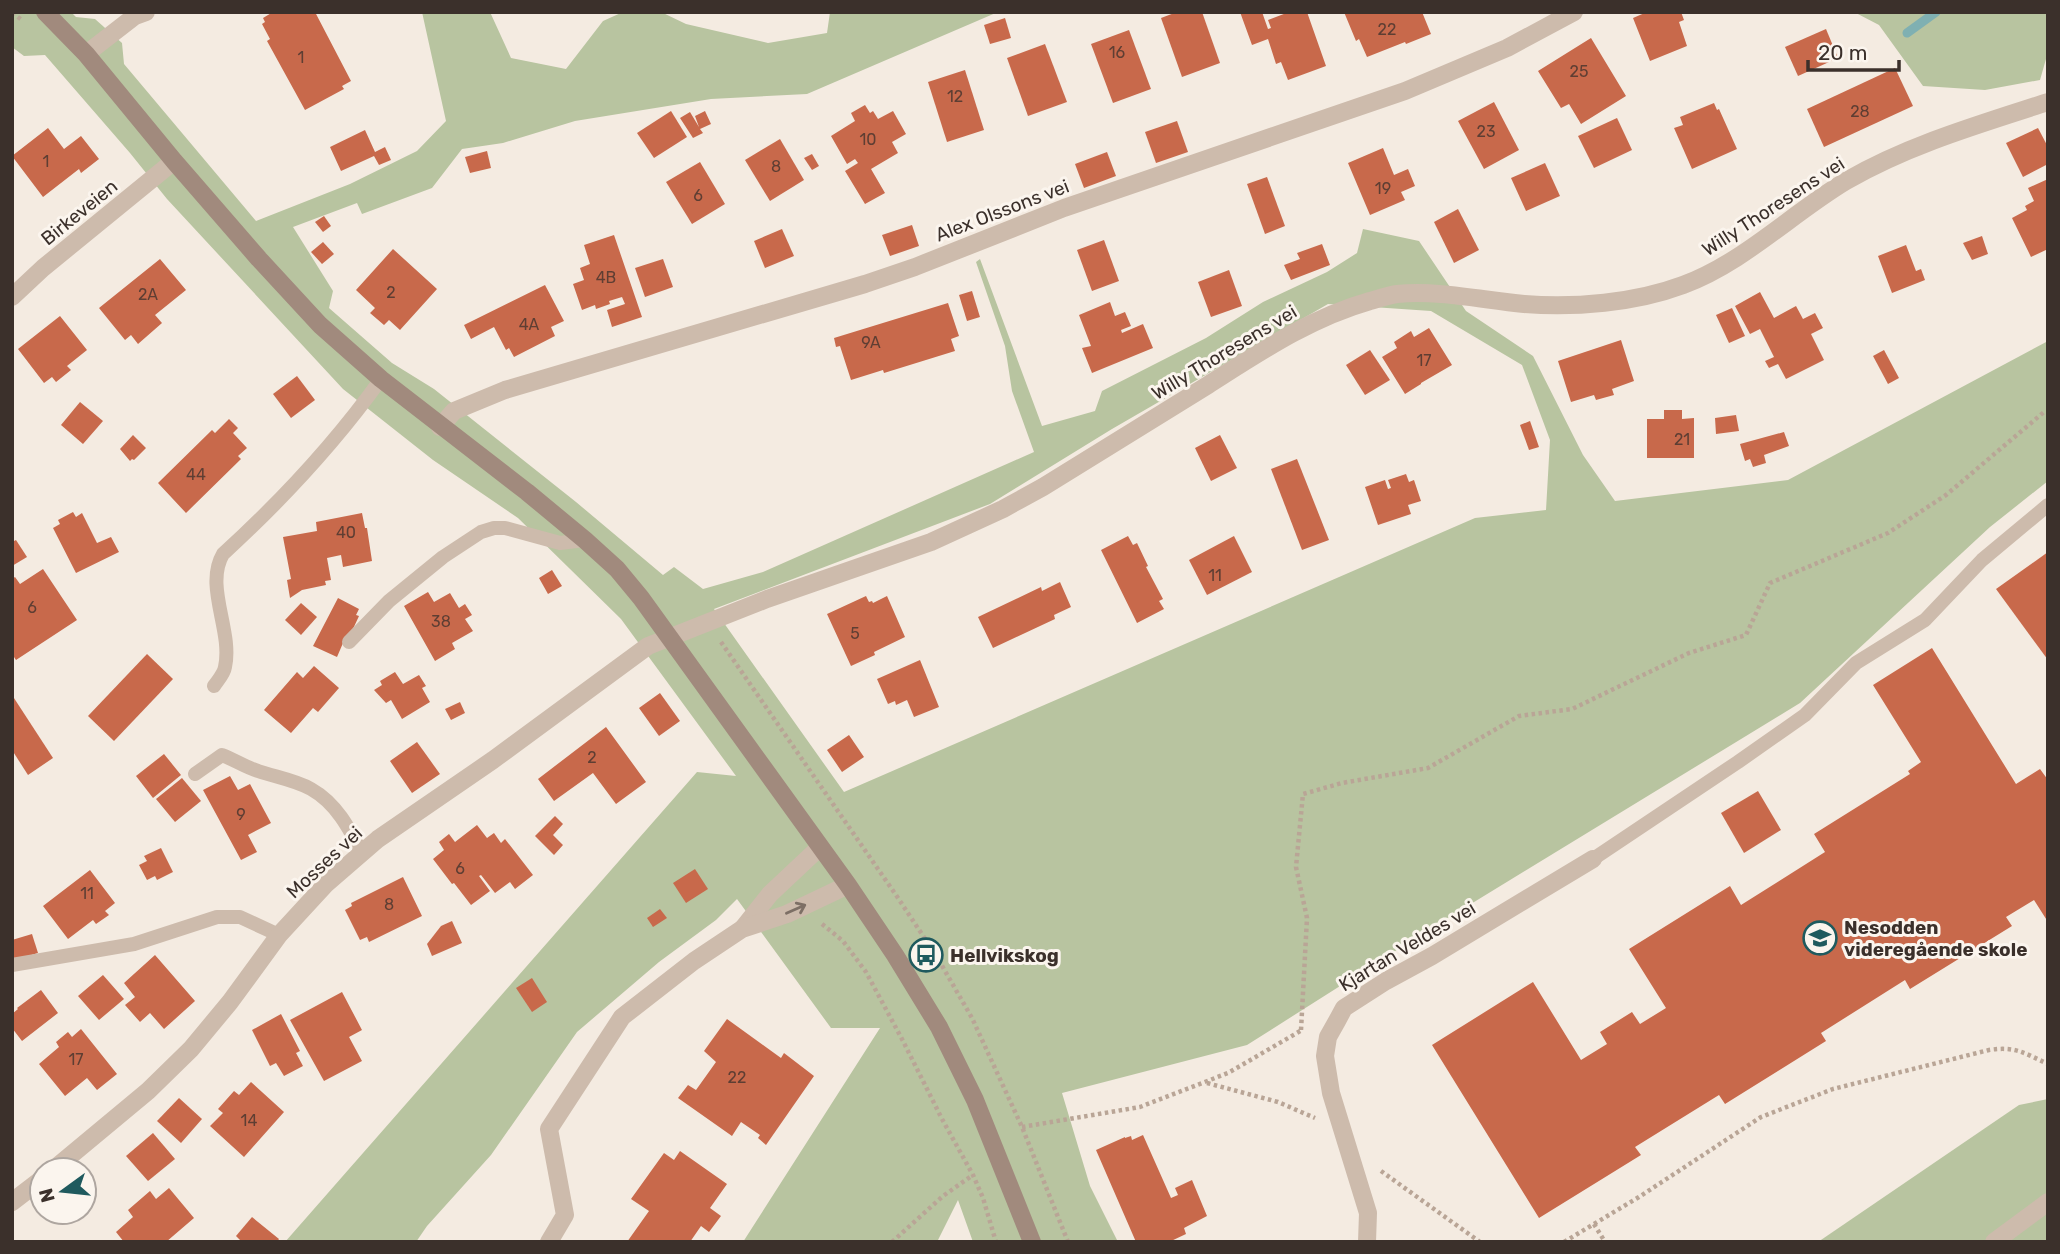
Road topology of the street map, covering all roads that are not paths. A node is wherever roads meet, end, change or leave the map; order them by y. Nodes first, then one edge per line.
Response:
1 (45, 12) edge
2 (146, 12) edge
3 (1574, 12) edge
4 (86, 54) junction
5 (2048, 102) edge
6 (174, 161) junction
7 (12, 297) edge
8 (381, 379) junction
9 (440, 426) junction
10 (2048, 505) edge
11 (585, 540) junction
12 (670, 638) junction
13 (349, 642) dead end
14 (214, 686) dead end
15 (195, 774) dead end
16 (820, 846) junction
17 (362, 853) junction
18 (1593, 859) joint
19 (848, 885) junction
20 (742, 929) junction
21 (279, 935) junction
22 (12, 965) edge
23 (70, 1156) edge
24 (28, 1190) edge
25 (12, 1202) edge
26 (2048, 1202) edge
27 (550, 1242) edge
28 (1032, 1242) edge
29 (1367, 1242) edge
30 (1994, 1242) edge

1 - 4 main road
2 - 4 street
3 - 9 street, Alex Olssons vei
4 - 6 main road
5 - 12 street, Willy Thoresens vei
6 - 7 street, Birkeveien
6 - 8 main road
8 - 9 main road
8 - 14 lane
9 - 11 main road
10 - 18 lane
11 - 12 main road
11 - 13 lane
12 - 16 main road
12 - 17 street, Mosses vei
15 - 17 lane
16 - 19 main road
16 - 20 street
17 - 21 street, Mosses vei
18 - 29 street, Kjartan Veldes vei
20 -> 19 street
19 - 28 main road
20 - 27 street
21 - 22 lane
21 - 23 street, Mosses vei
24 - 25 street
26 - 30 street

